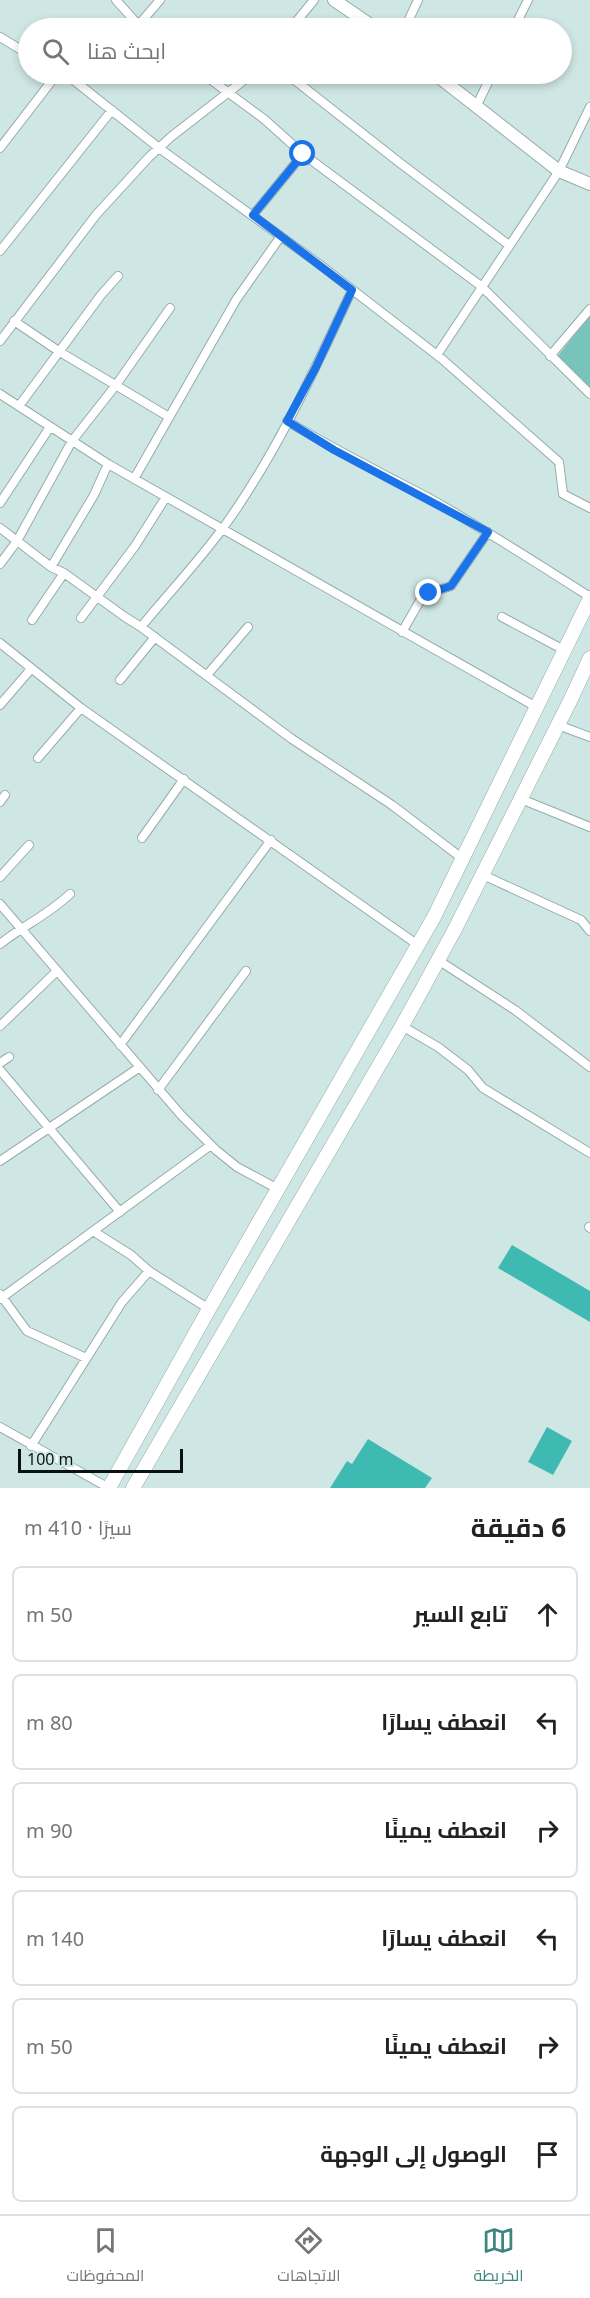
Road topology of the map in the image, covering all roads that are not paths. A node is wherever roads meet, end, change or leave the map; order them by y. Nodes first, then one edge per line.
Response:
1 (116, 0) edge
2 (160, 0) edge
3 (314, 0) edge
4 (334, 0) edge
5 (418, 0) edge
6 (528, 0) edge
7 (131, 18) edge
8 (146, 18) edge
9 (299, 18) edge
10 (360, 18) edge
11 (410, 18) edge
12 (519, 18) edge
13 (1, 40) edge
14 (18, 49) edge
15 (49, 84) edge
16 (80, 84) edge
17 (217, 84) edge
18 (240, 84) edge
19 (300, 84) edge
20 (448, 84) edge
21 (487, 84) edge
22 (230, 93) junction
23 (476, 106) junction
24 (590, 107) edge
25 (112, 110) junction
26 (0, 148) edge
27 (159, 148) junction
28 (303, 154) junction
29 (560, 171) junction
30 (590, 184) edge
31 (253, 215) junction
32 (280, 236) junction
33 (509, 245) junction
34 (0, 251) edge
35 (118, 276) dead end
36 (481, 286) junction
37 (352, 290) junction
38 (170, 308) dead end
39 (590, 309) edge
40 (14, 321) junction
41 (0, 341) edge
42 (60, 352) junction
43 (437, 355) junction
44 (550, 356) junction
45 (116, 386) junction
46 (0, 394) edge
47 (590, 394) edge
48 (19, 406) junction
49 (169, 417) junction
50 (287, 421) junction
51 (50, 427) junction
52 (72, 441) junction
53 (108, 464) junction
54 (134, 478) junction
55 (166, 496) junction
56 (0, 503) edge
57 (590, 508) edge
58 (0, 528) edge
59 (223, 528) junction
60 (488, 532) junction
61 (17, 541) junction
62 (0, 564) edge
63 (51, 567) junction
64 (64, 573) junction
65 (97, 597) junction
66 (590, 597) edge
67 (502, 617) dead end
68 (81, 618) dead end
69 (32, 620) dead end
70 (141, 627) junction
71 (248, 627) dead end
72 (402, 632) junction
73 (155, 637) junction
74 (0, 643) edge
75 (564, 650) junction
76 (590, 658) edge
77 (31, 669) junction
78 (207, 675) junction
79 (120, 680) dead end
80 (0, 705) edge
81 (81, 708) junction
82 (538, 708) junction
83 (558, 725) junction
84 (590, 737) edge
85 (38, 758) dead end
86 (184, 779) junction
87 (521, 799) junction
88 (590, 827) edge
89 (142, 838) dead end
90 (271, 840) junction
91 (29, 845) dead end
92 (463, 859) junction
93 (483, 875) junction
94 (0, 877) edge
95 (70, 894) dead end
96 (0, 904) edge
97 (21, 928) junction
98 (590, 930) edge
99 (0, 944) edge
100 (418, 945) junction
101 (438, 960) junction
102 (57, 971) junction
103 (246, 971) dead end
104 (0, 1026) edge
105 (402, 1026) junction
106 (120, 1045) junction
107 (9, 1057) dead end
108 (0, 1063) edge
109 (140, 1067) junction
110 (590, 1067) edge
111 (0, 1070) edge
112 (158, 1090) junction
113 (49, 1130) junction
114 (211, 1145) junction
115 (590, 1153) edge
116 (0, 1161) edge
117 (278, 1189) junction
118 (120, 1212) junction
119 (93, 1232) junction
120 (149, 1271) junction
121 (1, 1296) edge
122 (209, 1309) junction
123 (86, 1358) junction
124 (0, 1427) edge
125 (31, 1446) junction
126 (109, 1488) edge
127 (133, 1488) edge

1 - 7 street
2 - 8 street
3 - 9 street
4 - 10 street
5 - 11 street
6 - 12 street
13 - 14 street
15 - 26 street
16 - 25 street
17 - 22 street
18 - 22 street
19 - 33 street
20 - 23 street
21 - 23 street
22 - 27 street
22 - 28 street
23 - 29 street
24 - 29 street
25 - 27 street
25 - 34 street
27 - 31 street
27 - 40 street
28 - 31 street
28 - 36 street
29 - 30 street
29 - 33 street
31 - 32 street
32 - 37 street
32 - 49 street
33 - 36 street
35 - 42 street
36 - 43 street
36 - 44 street
37 - 43 street
37 - 50 street
38 - 45 street
39 - 44 street
40 - 41 street
40 - 42 street
42 - 45 street
42 - 48 street
43 - 57 street
44 - 47 street
45 - 49 street
45 - 52 street
46 - 48 street
48 - 51 street
49 - 54 street
50 - 59 street
50 - 60 street
51 - 52 street
51 - 56 street
52 - 53 street
52 - 61 street
53 - 54 street
53 - 63 street
54 - 55 street
55 - 59 street
55 - 65 street
58 - 61 street
59 - 70 street
59 - 72 street
60 - 66 street
60 - 72 street
61 - 62 street
61 - 63 street
63 - 64 street
64 - 65 street
64 - 69 street
65 - 68 street
65 - 70 street
66 - 75 main road
67 - 75 street
70 - 73 street
71 - 78 street
72 - 82 street
73 - 78 street
73 - 79 street
74 - 77 street
75 - 82 main road
76 - 83 main road
77 - 80 street
77 - 81 street
78 - 92 street
81 - 85 street
81 - 86 street
82 - 92 main road
83 - 84 street
83 - 87 main road
86 - 89 street
86 - 90 street
87 - 88 street
87 - 93 main road
90 - 100 street
90 - 106 street
91 - 94 street
92 - 100 main road
93 - 98 street
93 - 101 main road
95 - 97 street
96 - 97 street
97 - 99 street
97 - 102 street
100 - 117 main road
101 - 105 main road
101 - 110 street
102 - 104 street
102 - 106 street
103 - 112 street
105 - 115 street
105 - 127 main road
106 - 109 street
107 - 108 street
109 - 112 street
109 - 113 street
111 - 113 street
112 - 114 street
113 - 116 street
113 - 118 street
114 - 117 street
114 - 118 street
117 - 122 main road
118 - 119 street
119 - 120 street
119 - 121 street
120 - 122 street
120 - 123 street
121 - 123 street
122 - 126 main road
123 - 125 street
124 - 125 street
125 - 126 street

